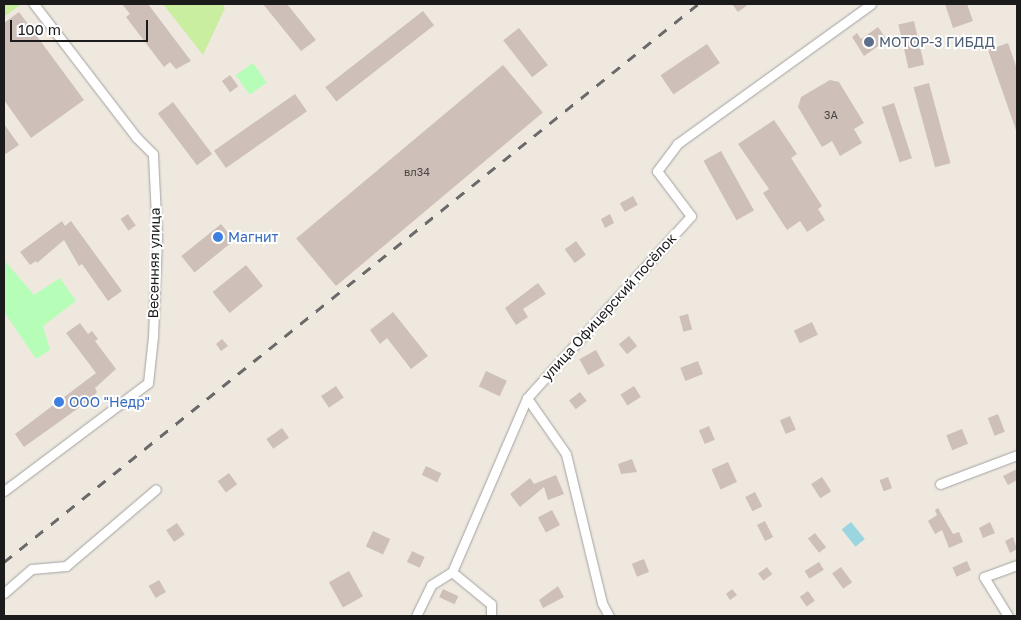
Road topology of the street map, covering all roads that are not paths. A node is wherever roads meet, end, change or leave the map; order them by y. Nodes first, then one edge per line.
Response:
1 (34, 4) edge
2 (871, 4) edge
3 (528, 398) junction
4 (1017, 455) edge
5 (940, 484) dead end
6 (156, 489) dead end
7 (4, 491) edge
8 (1017, 564) edge
9 (452, 572) junction
10 (4, 592) edge
11 (416, 616) edge
12 (491, 616) edge
13 (609, 616) edge
14 (1008, 616) edge

1 - 7 street, Весенняя улица
2 - 3 street, улица Офицерский посёлок
3 - 9 street, улица Офицерский посёлок
3 - 13 street
4 - 5 street
6 - 10 street
8 - 14 street
9 - 11 street
9 - 12 street

